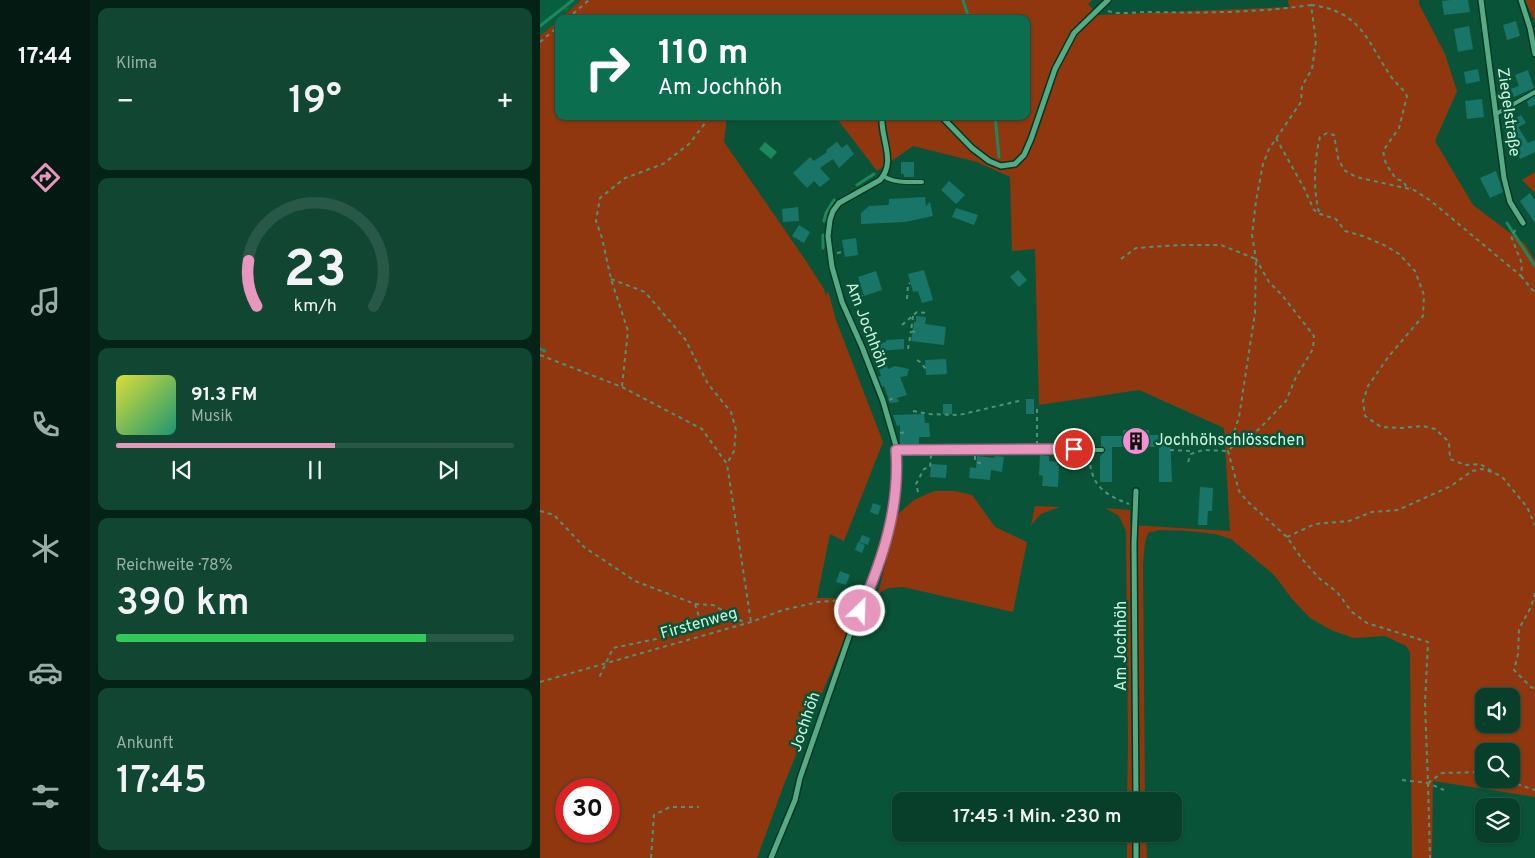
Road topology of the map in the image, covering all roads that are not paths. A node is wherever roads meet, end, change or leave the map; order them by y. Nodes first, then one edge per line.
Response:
1 (1108, 0) edge
2 (1481, 0) edge
3 (1521, 0) edge
4 (1535, 54) edge
5 (1535, 92) edge
6 (1496, 114) junction
7 (883, 120) edge
8 (945, 120) edge
9 (884, 176) junction
10 (922, 182) dead end
11 (1523, 224) dead end
12 (896, 450) junction
13 (1102, 450) dead end
14 (1136, 492) dead end
15 (866, 597) joint
16 (1136, 792) edge
17 (1136, 842) edge
18 (771, 858) edge
19 (1136, 858) edge

1 - 8 street
2 - 6 street, Ziegelstraße
3 - 4 street
5 - 6 lane
6 - 11 street, Ziegelstraße
7 - 9 street
9 - 10 lane
9 - 12 street, Am Jochhöh
12 - 13 lane
12 - 15 street, Am Jochhöh
14 - 16 street, Am Jochhöh
15 - 18 street, Jochhöh
17 - 19 street

